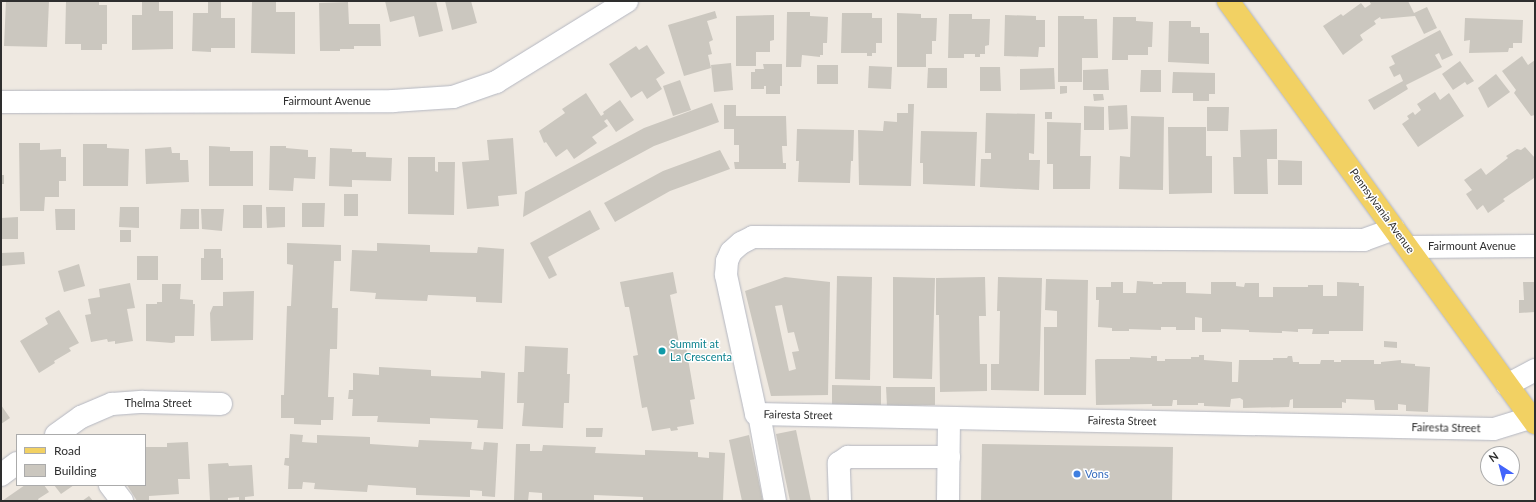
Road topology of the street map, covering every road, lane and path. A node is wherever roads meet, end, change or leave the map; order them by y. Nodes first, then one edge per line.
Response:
1 (627, 1) edge
2 (1228, 1) edge
3 (1, 102) edge
4 (1394, 229) junction
5 (1535, 246) edge
6 (1408, 247) junction
7 (1535, 370) edge
8 (1507, 385) junction
9 (221, 404) dead end
10 (759, 414) junction
11 (948, 418) junction
12 (1533, 420) edge
13 (66, 432) edge
14 (949, 457) junction
15 (16, 465) edge
16 (1, 475) edge
17 (111, 486) edge
18 (122, 501) edge
19 (776, 501) edge
20 (840, 501) edge
21 (948, 501) edge

1 - 3 street, Fairmount Avenue
2 - 4 main road, Pennsylvania Avenue
4 - 6 main road, Pennsylvania Avenue
4 - 10 street, Fairesta Street
5 - 6 street, Fairmount Avenue
6 - 8 main road, Pennsylvania Avenue
7 - 8 street
8 - 12 main road, Pennsylvania Avenue
9 - 13 street, Thelma Street
10 - 11 street, Fairesta Street
10 - 19 street
11 - 12 street, Fairesta Street
11 - 14 street
14 - 20 street
14 - 21 street
15 - 16 street
17 - 18 street

